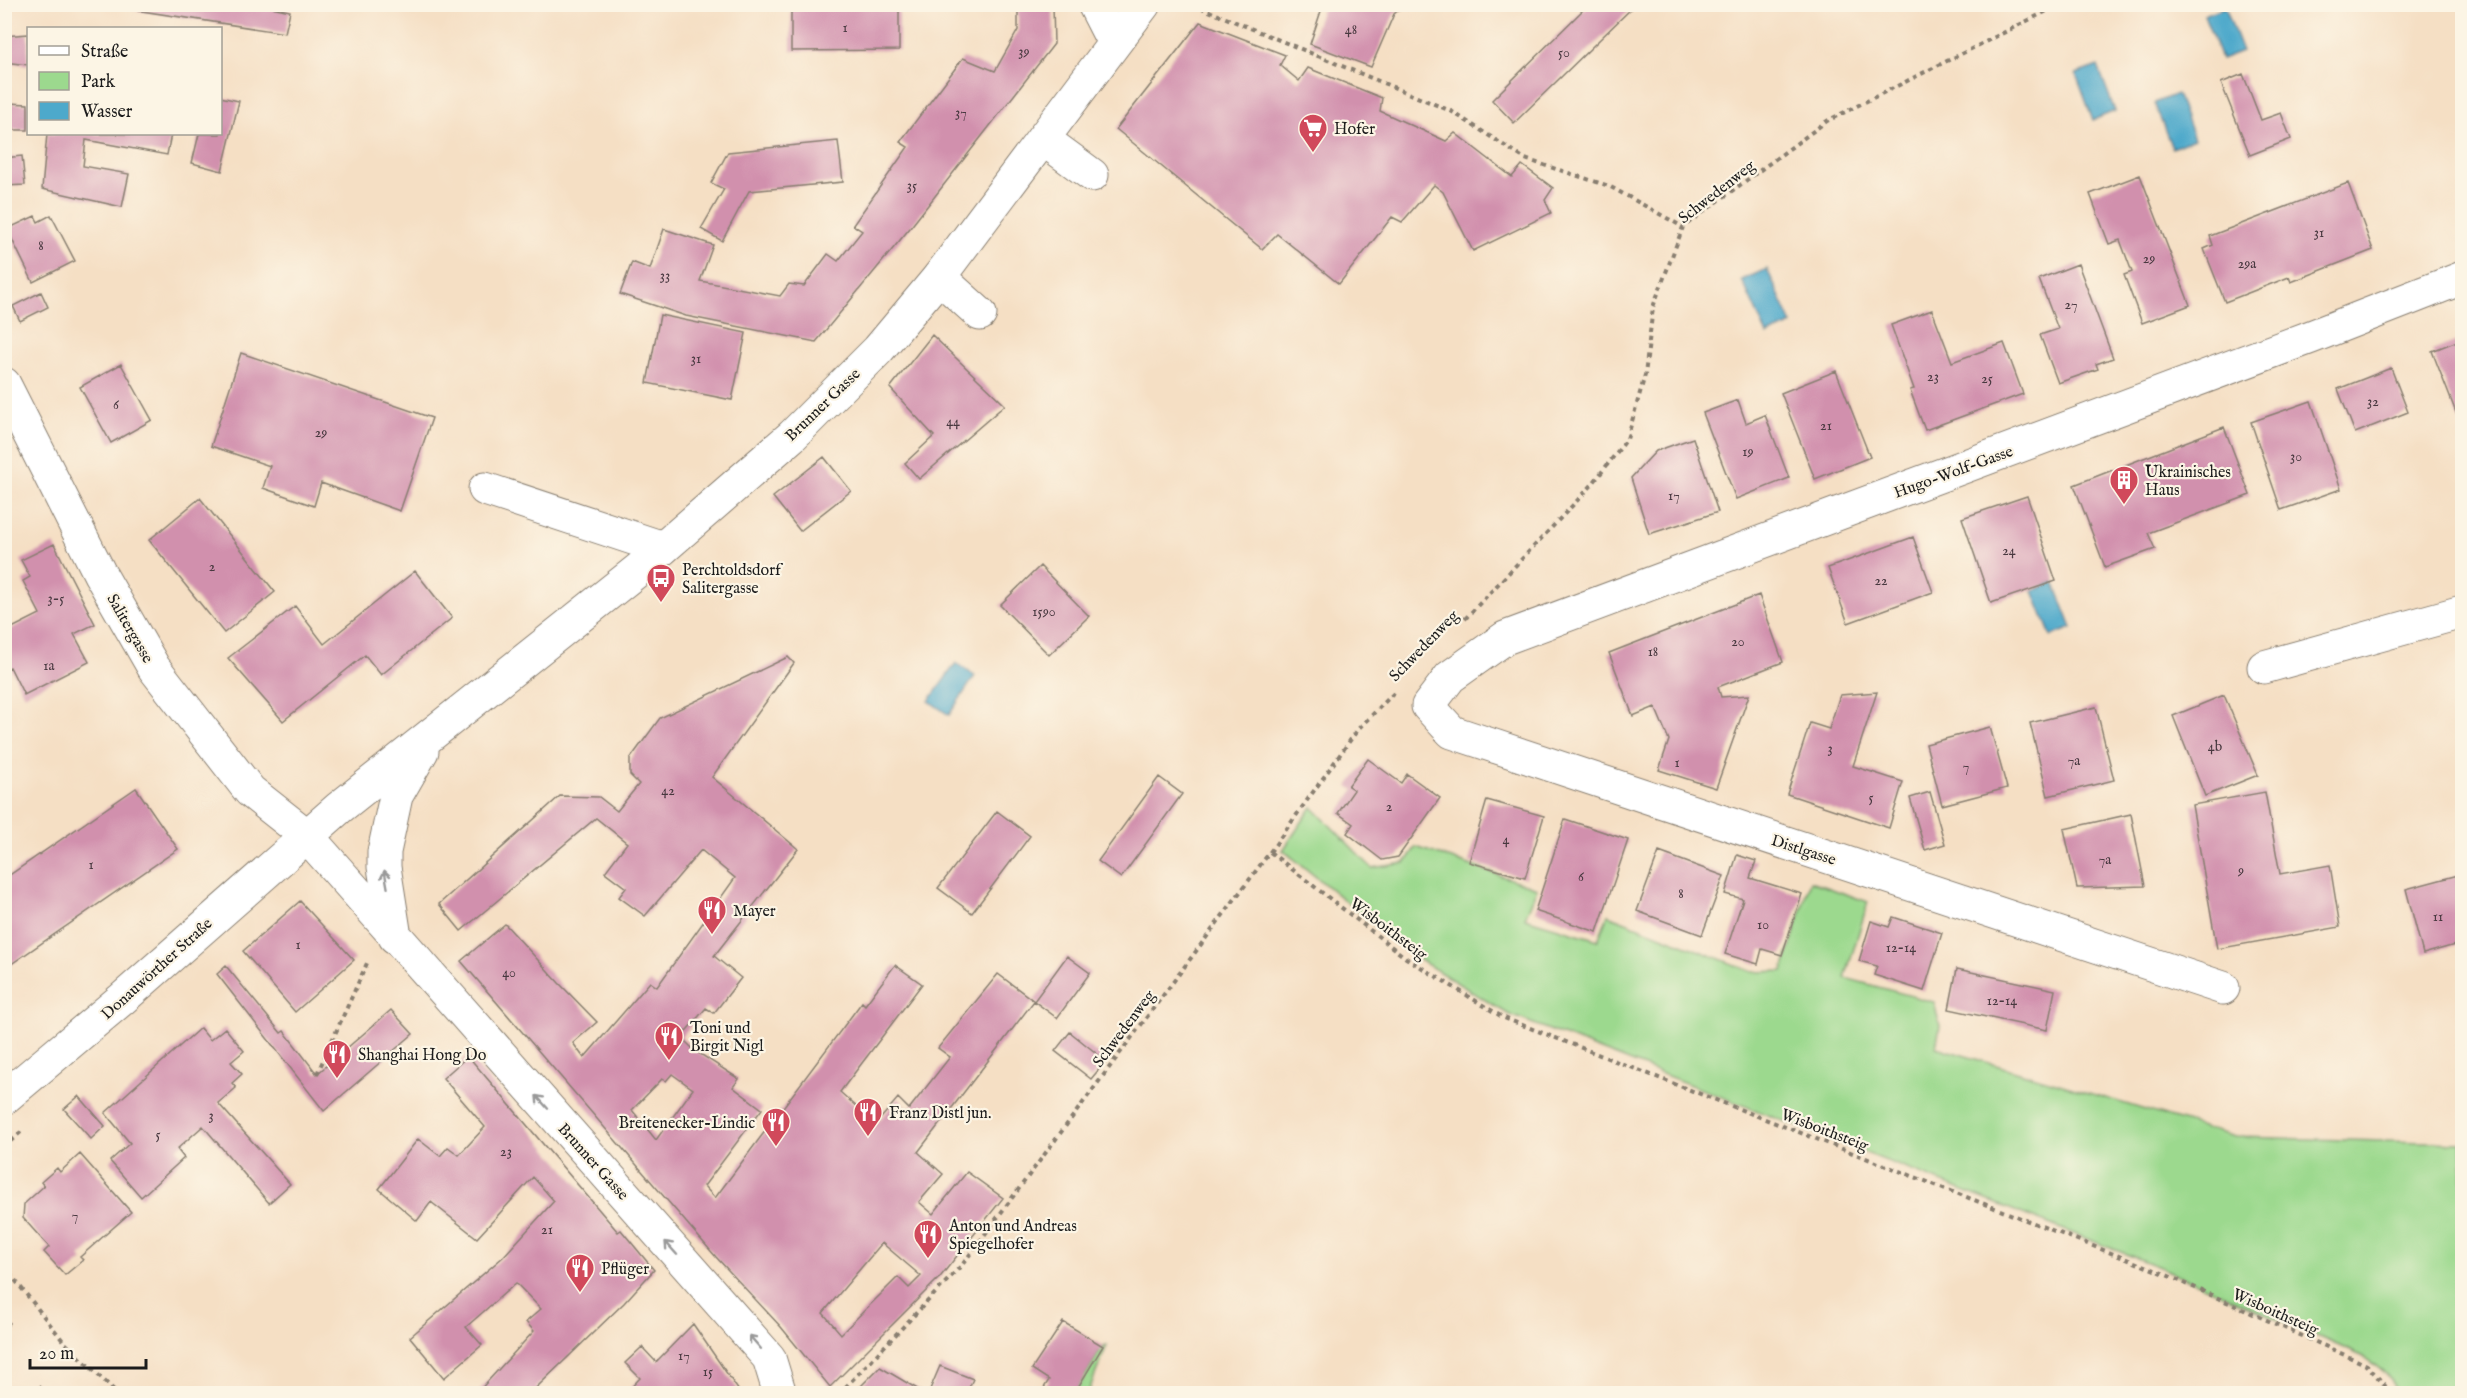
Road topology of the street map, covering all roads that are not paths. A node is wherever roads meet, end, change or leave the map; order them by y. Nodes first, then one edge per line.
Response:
1 (1094, 4) edge
2 (1144, 4) edge
3 (1114, 43) junction
4 (1043, 139) junction
5 (1092, 175) dead end
6 (939, 277) junction
7 (2463, 278) edge
8 (980, 314) dead end
9 (4, 384) edge
10 (485, 489) dead end
11 (663, 548) junction
12 (2463, 612) edge
13 (2264, 667) dead end
14 (1450, 677) joint
15 (430, 736) junction
16 (307, 836) junction
17 (395, 937) junction
18 (2223, 988) dead end
19 (4, 1098) edge
20 (780, 1394) edge

1 - 3 street
2 - 3 street, Brunner Gasse
3 - 4 street, Brunner Gasse
4 - 5 street
4 - 6 street, Brunner Gasse
6 - 8 street
6 - 11 street, Brunner Gasse
7 - 14 street, Hugo-Wolf-Gasse
9 - 16 street, Salitergasse
10 - 11 street
11 - 15 street, Brunner Gasse
12 - 13 street
14 - 18 street, Distlgasse
15 - 16 street, Brunner Gasse
17 -> 15 street, Brunner Gasse
16 - 17 street, Brunner Gasse
16 - 19 street, Donauwörther Straße
20 -> 17 street, Brunner Gasse

